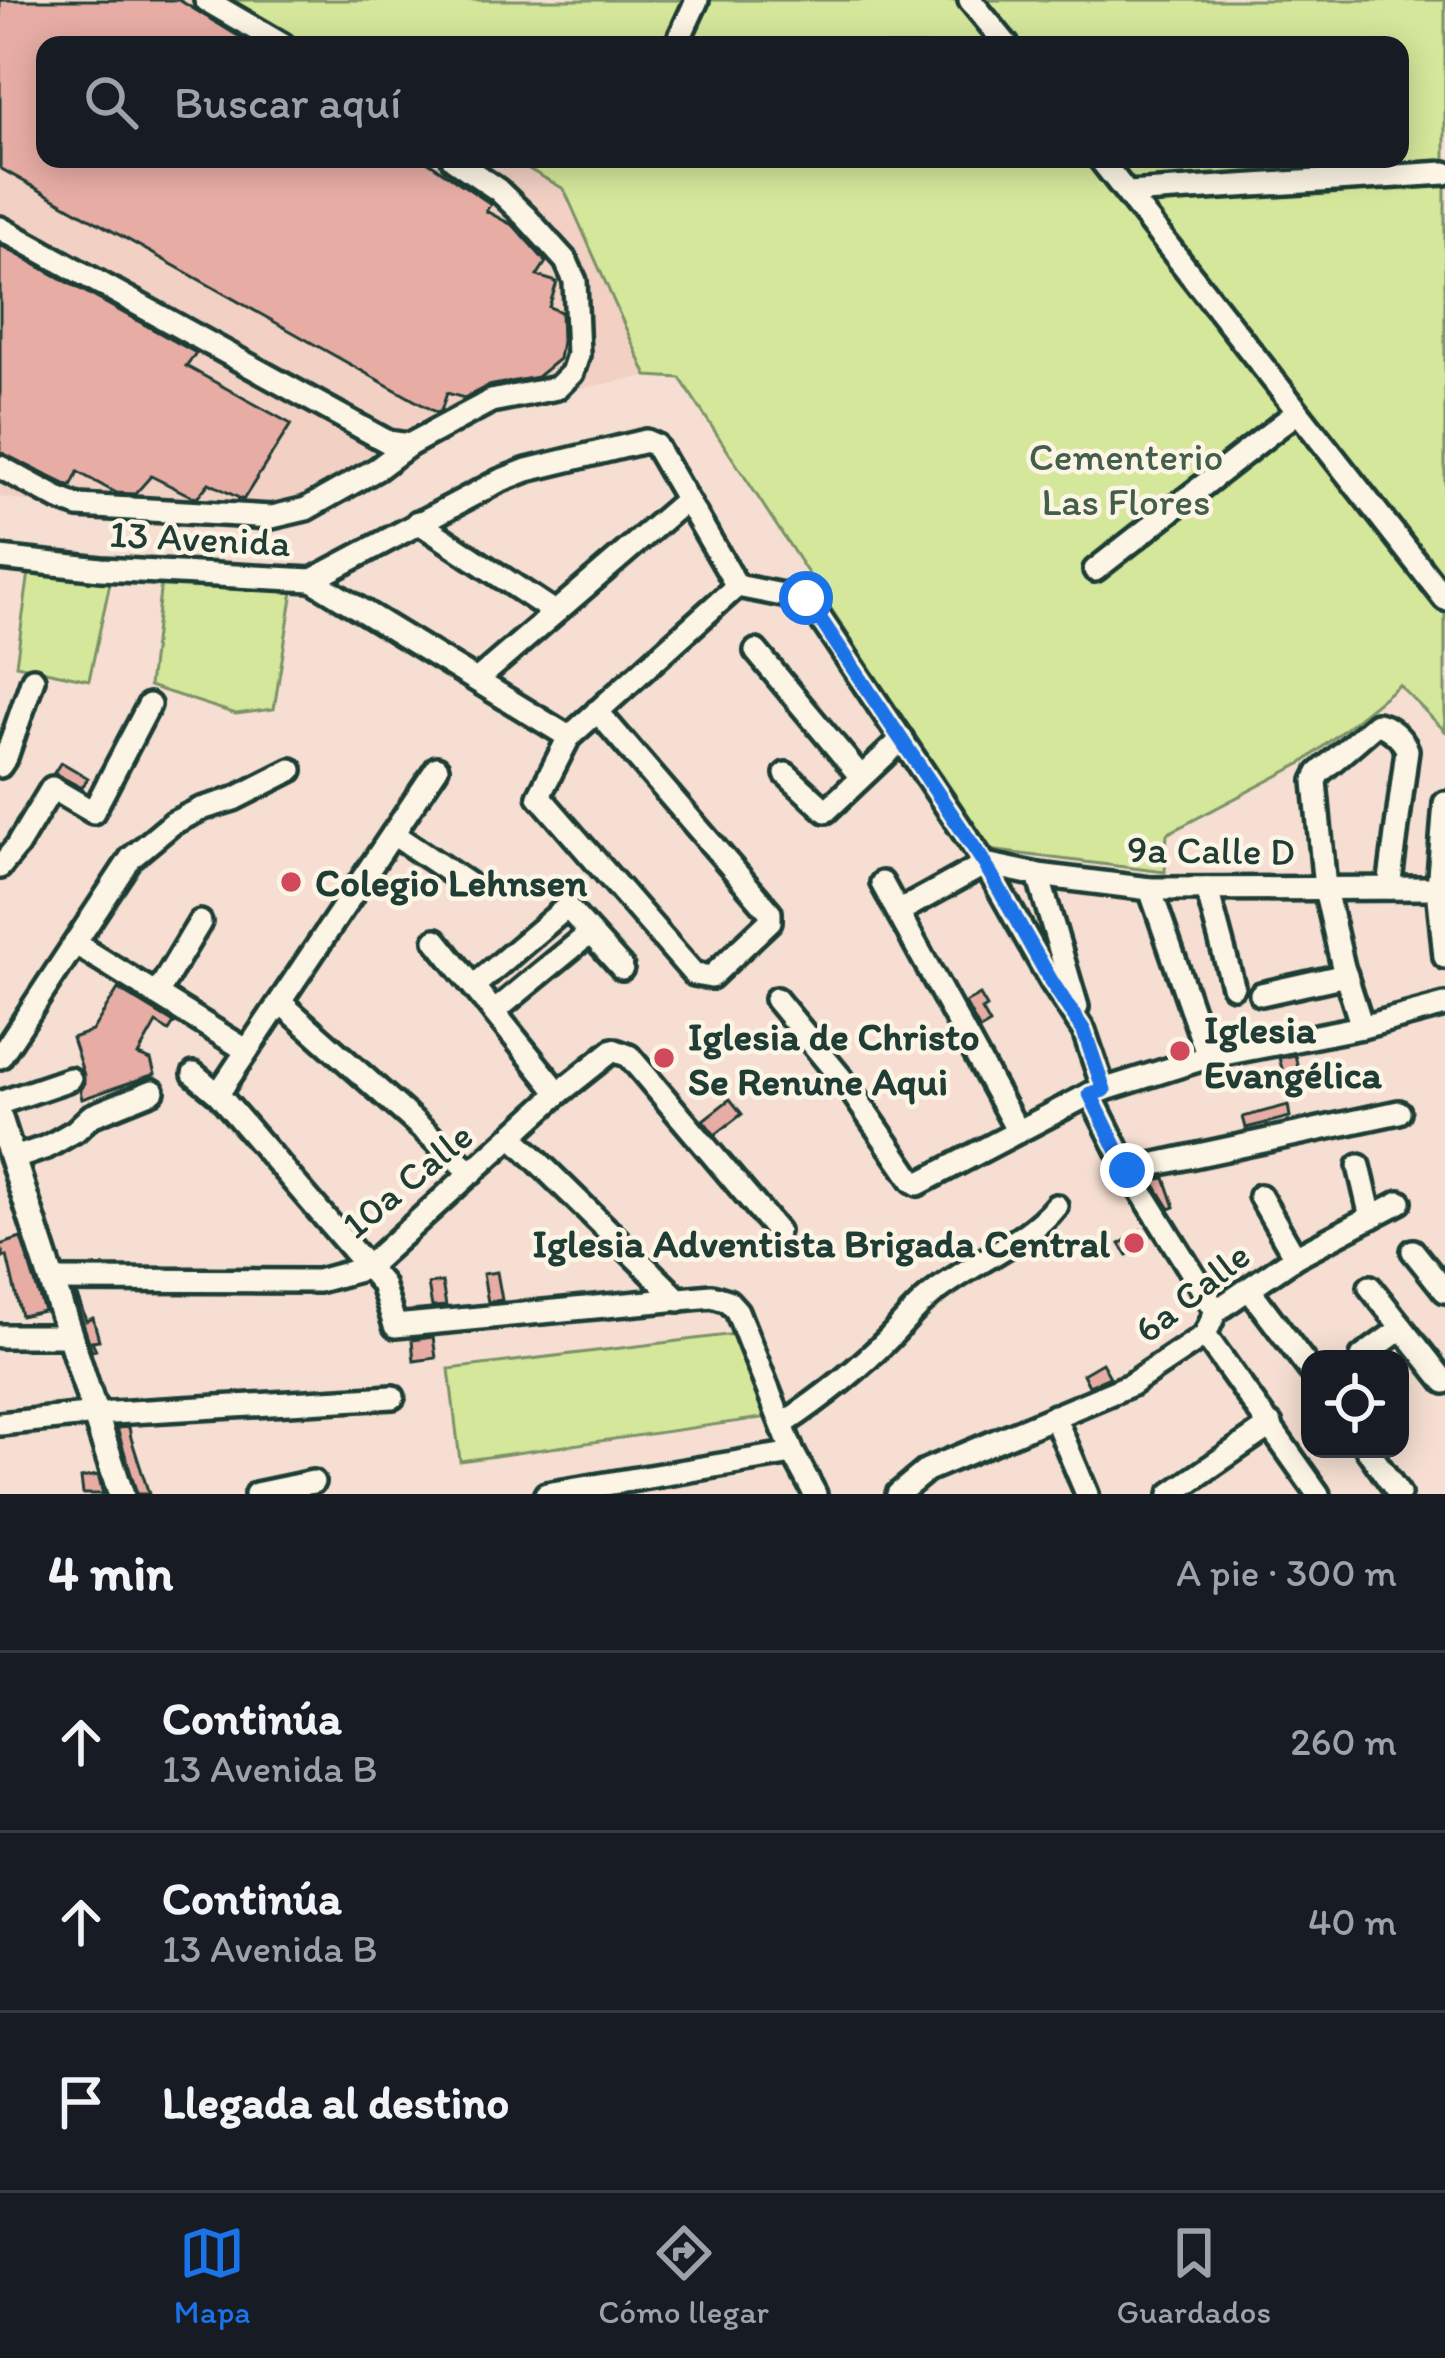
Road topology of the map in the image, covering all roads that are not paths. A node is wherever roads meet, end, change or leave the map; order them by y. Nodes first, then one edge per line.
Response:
1 (206, 0) edge
2 (697, 0) edge
3 (970, 0) edge
4 (268, 36) edge
5 (680, 36) edge
6 (1000, 36) edge
7 (466, 168) edge
8 (1107, 168) edge
9 (1445, 173) edge
10 (1128, 193) junction
11 (0, 227) edge
12 (1296, 413) junction
13 (409, 445) junction
14 (0, 467) edge
15 (686, 500) junction
16 (418, 522) junction
17 (0, 558) edge
18 (1095, 569) dead end
19 (312, 580) junction
20 (737, 586) junction
21 (1445, 599) edge
22 (554, 612) junction
23 (755, 651) dead end
24 (33, 679) dead end
25 (478, 680) junction
26 (149, 705) dead end
27 (597, 711) junction
28 (569, 737) junction
29 (902, 739) junction
30 (0, 766) edge
31 (437, 768) dead end
32 (291, 770) dead end
33 (786, 774) dead end
34 (862, 777) junction
35 (1445, 803) edge
36 (394, 834) junction
37 (985, 864) junction
38 (0, 868) edge
39 (1038, 875) junction
40 (882, 883) dead end
41 (468, 884) dead end
42 (1389, 888) junction
43 (1438, 888) junction
44 (1150, 889) junction
45 (1207, 889) junction
46 (1325, 889) junction
47 (898, 912) junction
48 (200, 922) dead end
49 (590, 933) junction
50 (436, 940) dead end
51 (76, 944) junction
52 (1445, 957) edge
53 (622, 968) dead end
54 (1346, 975) junction
55 (475, 985) junction
56 (1233, 986) dead end
57 (157, 994) junction
58 (1261, 994) dead end
59 (776, 999) dead end
60 (280, 1003) junction
61 (1445, 1005) edge
62 (494, 1012) junction
63 (1363, 1027) junction
64 (1084, 1031) junction
65 (246, 1049) junction
66 (0, 1057) edge
67 (1208, 1058) junction
68 (194, 1074) dead end
69 (70, 1079) dead end
70 (153, 1091) dead end
71 (1097, 1092) junction
72 (559, 1093) junction
73 (218, 1094) junction
74 (0, 1103) edge
75 (1399, 1112) dead end
76 (0, 1120) edge
77 (1017, 1130) junction
78 (513, 1137) junction
79 (1359, 1166) dead end
80 (1127, 1170) junction
81 (472, 1173) junction
82 (10, 1175) edge
83 (1260, 1196) dead end
84 (1400, 1202) dead end
85 (1056, 1206) dead end
86 (1371, 1217) junction
87 (777, 1231) dead end
88 (1413, 1251) dead end
89 (1295, 1257) junction
90 (366, 1268) junction
91 (51, 1280) junction
92 (1370, 1287) dead end
93 (1249, 1289) junction
94 (1445, 1291) edge
95 (679, 1300) junction
96 (1216, 1311) junction
97 (1402, 1328) junction
98 (1204, 1335) junction
99 (0, 1336) edge
100 (69, 1336) junction
101 (1372, 1350) edge
102 (1301, 1358) edge
103 (1445, 1382) edge
104 (393, 1397) dead end
105 (96, 1414) junction
106 (1054, 1416) junction
107 (0, 1424) edge
108 (783, 1424) junction
109 (1271, 1426) junction
110 (793, 1453) junction
111 (1373, 1458) edge
112 (313, 1482) dead end
113 (1197, 1487) edge
114 (121, 1494) edge
115 (256, 1494) edge
116 (546, 1494) edge
117 (814, 1494) edge
118 (898, 1494) edge
119 (1087, 1494) edge
120 (1171, 1494) edge
121 (1318, 1494) edge
122 (1399, 1494) edge

1 - 4 street
2 - 5 street
3 - 6 street
7 - 13 street
8 - 10 street
9 - 10 street
10 - 12 street
11 - 13 street
12 - 18 street
12 - 21 street
13 - 14 street
15 - 16 street
15 - 20 street
15 - 22 street
16 - 19 street
16 - 22 street
17 - 19 street, 13 Avenida
19 - 25 street, 13 Avenida
20 - 27 street
20 - 29 street
22 - 25 street
23 - 34 street
24 - 30 street
25 - 28 street, 13 Avenida
26 - 38 street
27 - 28 street
27 - 28 street
29 - 34 street
29 - 37 street
31 - 36 street
32 - 51 street
33 - 34 street
35 - 43 street
36 - 41 street
36 - 60 street
37 - 39 street, 9a Calle D
37 - 47 street
37 - 64 street
39 - 44 street, 9a Calle D
39 - 64 street
40 - 47 street
42 - 43 street, 9a Calle D
42 - 46 street, 9a Calle D
42 - 46 street
43 - 52 street
44 - 45 street, 9a Calle D
44 - 67 street
45 - 46 street, 9a Calle D
45 - 56 street
46 - 54 street
47 - 77 street
48 - 57 street
49 - 53 street
49 - 55 street
49 - 62 street
50 - 55 street
51 - 57 street
51 - 66 street
54 - 58 street
54 - 63 street
55 - 62 street
57 - 65 street
59 - 77 street
60 - 65 street
60 - 81 street
61 - 63 street
62 - 72 street
63 - 67 street
64 - 71 street
65 - 73 street
67 - 71 street
68 - 73 street
69 - 74 street
70 - 82 street
71 - 77 street
71 - 80 street
72 - 78 street, 10a Calle
72 - 87 street, 10a Calle
73 - 90 street
75 - 80 street
76 - 82 main road
78 - 81 street, 10a Calle
78 - 95 street
79 - 86 street
80 - 96 street
81 - 90 street, 10a Calle
82 - 91 main road
83 - 89 street
84 - 86 street, 6a Calle
85 - 108 street
86 - 89 street, 6a Calle
88 - 94 street
89 - 93 street, 6a Calle
90 - 91 street, 10a Calle
90 - 95 street
91 - 100 main road
92 - 97 street
93 - 96 street, 6a Calle
93 - 102 street
95 - 108 street
96 - 98 street, 6a Calle
97 - 101 street
97 - 103 street
98 - 106 street, 6a Calle
98 - 109 street
99 - 100 street
100 - 105 main road
104 - 105 street
105 - 107 street
105 - 114 main road
106 - 118 street, 6a Calle
106 - 119 street
108 - 110 street
109 - 113 street
109 - 121 street
110 - 116 street
110 - 117 street
111 - 122 street
112 - 115 street
113 - 120 street

